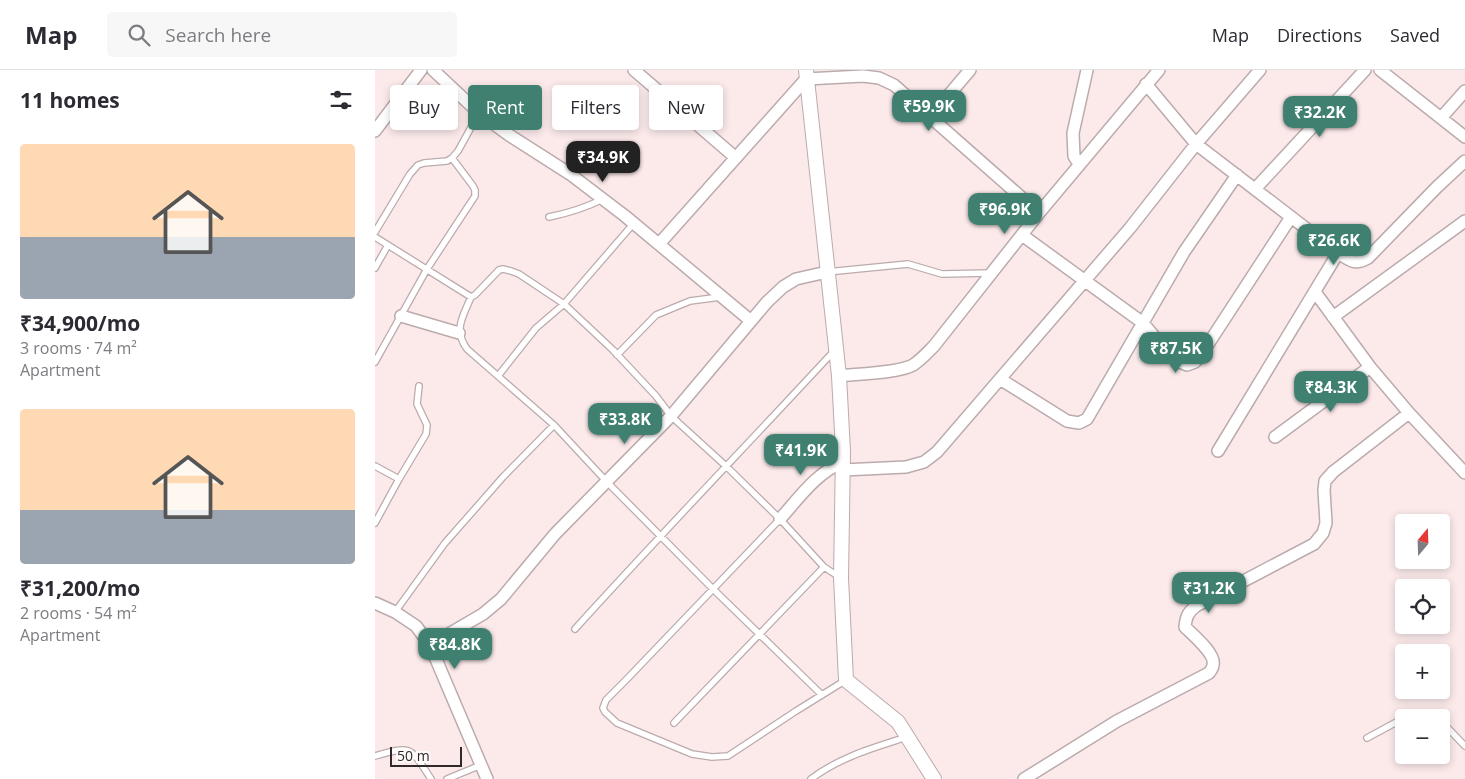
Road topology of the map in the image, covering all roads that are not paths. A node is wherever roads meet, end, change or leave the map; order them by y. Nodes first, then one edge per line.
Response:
1 (421, 70) edge
2 (433, 70) edge
3 (633, 70) edge
4 (970, 70) edge
5 (1087, 70) edge
6 (1159, 70) edge
7 (1260, 70) edge
8 (1365, 70) edge
9 (1380, 70) edge
10 (806, 75) edge
11 (1146, 84) junction
12 (1465, 91) edge
13 (468, 103) edge
14 (931, 116) junction
15 (1441, 118) junction
16 (470, 130) edge
17 (502, 130) edge
18 (375, 131) edge
19 (1465, 137) edge
20 (1196, 144) junction
21 (452, 158) junction
22 (736, 158) junction
23 (1465, 161) edge
24 (1079, 164) junction
25 (1237, 175) junction
26 (1255, 189) junction
27 (603, 199) junction
28 (1039, 213) junction
29 (549, 217) dead end
30 (1291, 217) junction
31 (1465, 220) edge
32 (634, 223) junction
33 (375, 232) edge
34 (1022, 235) junction
35 (375, 237) edge
36 (659, 244) junction
37 (388, 245) junction
38 (1338, 253) junction
39 (375, 268) edge
40 (427, 269) junction
41 (827, 272) junction
42 (991, 273) junction
43 (1085, 280) junction
44 (1315, 292) junction
45 (471, 297) junction
46 (722, 297) junction
47 (564, 304) junction
48 (401, 316) junction
49 (1333, 317) junction
50 (751, 321) junction
51 (1143, 323) junction
52 (459, 332) junction
53 (836, 350) junction
54 (617, 354) junction
55 (375, 362) edge
56 (1370, 367) junction
57 (498, 376) junction
58 (839, 376) junction
59 (1000, 379) junction
60 (419, 386) dead end
61 (1409, 414) junction
62 (671, 416) junction
63 (554, 425) junction
64 (1275, 437) dead end
65 (1218, 452) dead end
66 (375, 466) edge
67 (843, 466) junction
68 (727, 467) junction
69 (1463, 467) edge
70 (399, 479) junction
71 (607, 482) junction
72 (780, 519) junction
73 (375, 523) edge
74 (660, 536) junction
75 (824, 567) junction
76 (841, 578) junction
77 (713, 589) junction
78 (375, 603) edge
79 (395, 612) junction
80 (575, 629) dead end
81 (759, 633) junction
82 (430, 645) junction
83 (846, 680) junction
84 (822, 695) junction
85 (674, 723) dead end
86 (1395, 723) edge
87 (1450, 730) edge
88 (908, 737) junction
89 (1367, 738) dead end
90 (1465, 746) edge
91 (375, 756) edge
92 (481, 765) junction
93 (431, 779) edge
94 (447, 779) edge
95 (487, 779) edge
96 (811, 779) edge
97 (933, 779) edge
98 (1023, 779) edge

1 - 18 street
2 - 13 street
3 - 22 street
4 - 14 street
5 - 24 street
6 - 11 street
7 - 20 street
8 - 26 street
9 - 15 street
10 - 14 street
10 - 22 street
10 - 41 street
11 - 20 street
11 - 24 street
12 - 15 street
14 - 28 street
15 - 19 street
16 - 21 lane
17 - 27 street
20 - 25 street
20 - 43 street
21 - 33 lane
21 - 40 lane
22 - 36 street
23 - 38 street
24 - 28 street
25 - 26 street
25 - 51 street
26 - 30 street
27 - 29 lane
27 - 32 street
28 - 34 street
30 - 38 street
30 - 51 street
31 - 49 street
32 - 36 street
32 - 47 lane
34 - 42 street
34 - 43 street
35 - 37 lane
36 - 46 street
37 - 39 lane
37 - 40 lane
38 - 44 street
40 - 45 lane
40 - 48 lane
41 - 42 lane
41 - 50 street
41 - 53 street
42 - 58 street
43 - 51 street
43 - 59 street
44 - 49 street
44 - 65 street
45 - 47 lane
45 - 52 lane
46 - 50 street
46 - 54 lane
47 - 54 lane
47 - 57 lane
48 - 52 street
48 - 55 lane
49 - 56 street
50 - 62 street
51 - 59 street
52 - 57 lane
53 - 58 street
53 - 68 lane
54 - 62 lane
56 - 61 street
56 - 64 street
57 - 63 lane
58 - 67 street
59 - 67 street
60 - 70 lane
61 - 69 street
61 - 98 street
62 - 68 lane
62 - 71 street
63 - 71 lane
63 - 79 lane
66 - 70 lane
67 - 72 street
67 - 76 street
68 - 72 lane
68 - 74 lane
70 - 73 lane
71 - 74 lane
71 - 82 street
72 - 75 lane
72 - 77 lane
74 - 77 lane
74 - 80 lane
75 - 76 lane
75 - 81 lane
76 - 83 street
77 - 81 lane
77 - 84 lane
78 - 79 street
79 - 82 street
81 - 84 lane
81 - 85 lane
82 - 92 street
83 - 84 lane
83 - 88 street
86 - 89 lane
87 - 90 lane
88 - 96 lane
88 - 97 street
91 - 93 lane
92 - 94 lane
92 - 95 street

